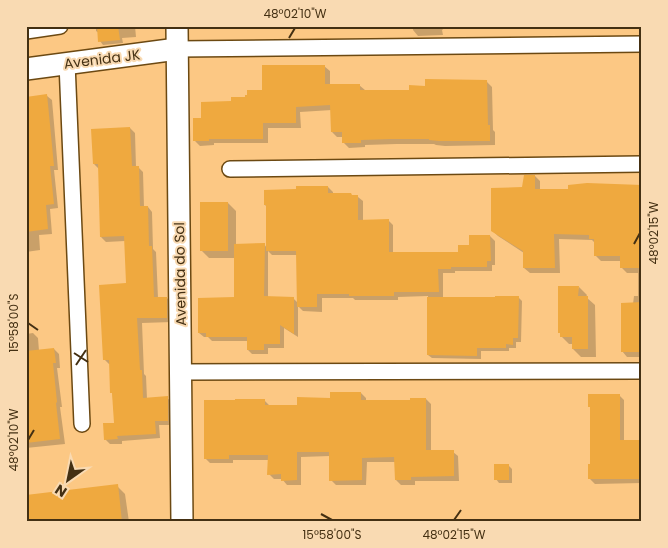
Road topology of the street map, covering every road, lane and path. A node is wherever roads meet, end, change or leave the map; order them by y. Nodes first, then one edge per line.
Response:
1 (60, 26) edge
2 (177, 26) edge
3 (26, 31) edge
4 (642, 44) edge
5 (177, 49) junction
6 (67, 63) junction
7 (26, 69) edge
8 (642, 164) edge
9 (230, 169) dead end
10 (642, 371) edge
11 (181, 372) junction
12 (82, 424) dead end
13 (182, 522) edge

1 - 3 street
2 - 5 street, Avenida do Sol
4 - 5 street
5 - 6 street, Avenida JK
5 - 11 street, Avenida do Sol
6 - 7 street, Avenida JK
6 - 12 street
8 - 9 street
10 - 11 street
11 - 13 street, Avenida do Sol

